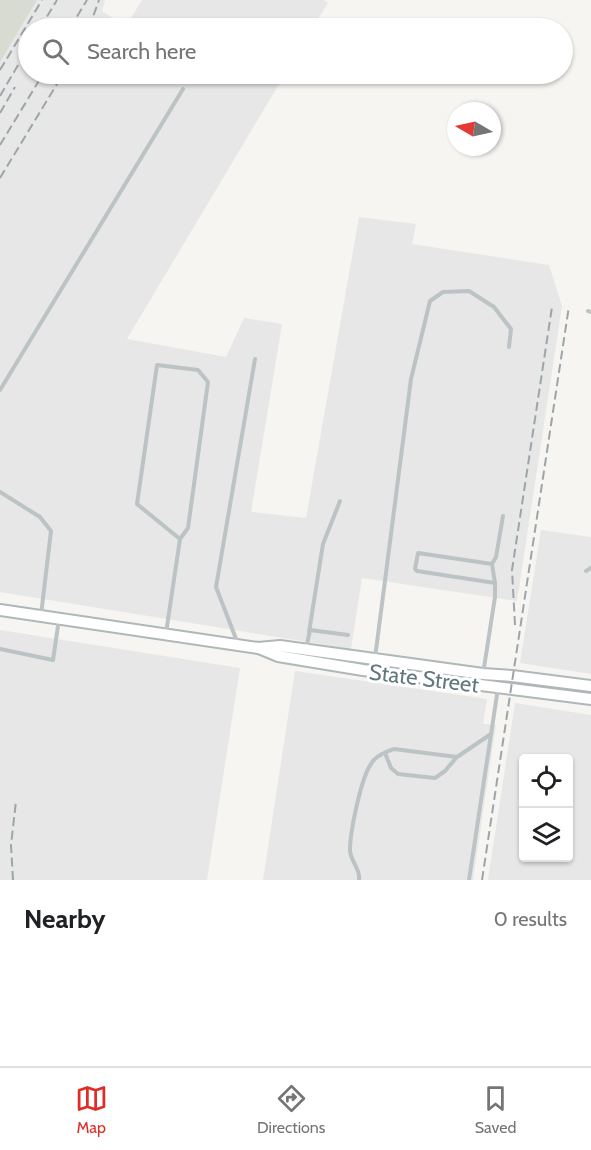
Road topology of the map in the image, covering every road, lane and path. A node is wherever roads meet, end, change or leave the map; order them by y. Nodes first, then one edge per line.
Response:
1 (183, 89) dead end
2 (509, 347) dead end
3 (255, 359) dead end
4 (0, 390) edge
5 (0, 492) edge
6 (340, 501) dead end
7 (502, 516) dead end
8 (180, 538) junction
9 (492, 564) junction
10 (591, 568) edge
11 (586, 571) dead end
12 (495, 583) junction
13 (0, 610) edge
14 (40, 616) junction
15 (59, 618) junction
16 (309, 632) junction
17 (166, 634) junction
18 (348, 635) dead end
19 (238, 645) junction
20 (258, 648) junction
21 (0, 649) edge
22 (306, 649) junction
23 (375, 659) junction
24 (483, 675) junction
25 (591, 686) edge
26 (498, 687) junction
27 (591, 699) edge
28 (490, 734) junction
29 (384, 753) junction
30 (457, 757) junction
31 (359, 880) edge
32 (469, 880) edge

1 - 4 lane
2 - 23 lane
3 - 19 lane
5 - 14 lane
6 - 16 lane
7 - 9 lane
8 - 8 lane
8 - 17 lane
9 - 12 lane
9 - 12 lane
10 - 11 lane
12 - 24 lane
13 - 14 street, State Street
14 - 15 street, State Street
15 - 17 street, State Street
15 - 21 lane
16 - 18 lane
16 - 22 lane
17 - 19 street, State Street
19 - 20 street, State Street
20 - 22 street, State Street
20 - 26 street, State Street
22 - 23 street, State Street
23 - 24 street, State Street
24 - 25 street, State Street
26 - 27 street, State Street
26 - 28 lane
28 - 30 lane
28 - 32 lane
29 - 30 lane
29 - 30 lane
29 - 31 lane

